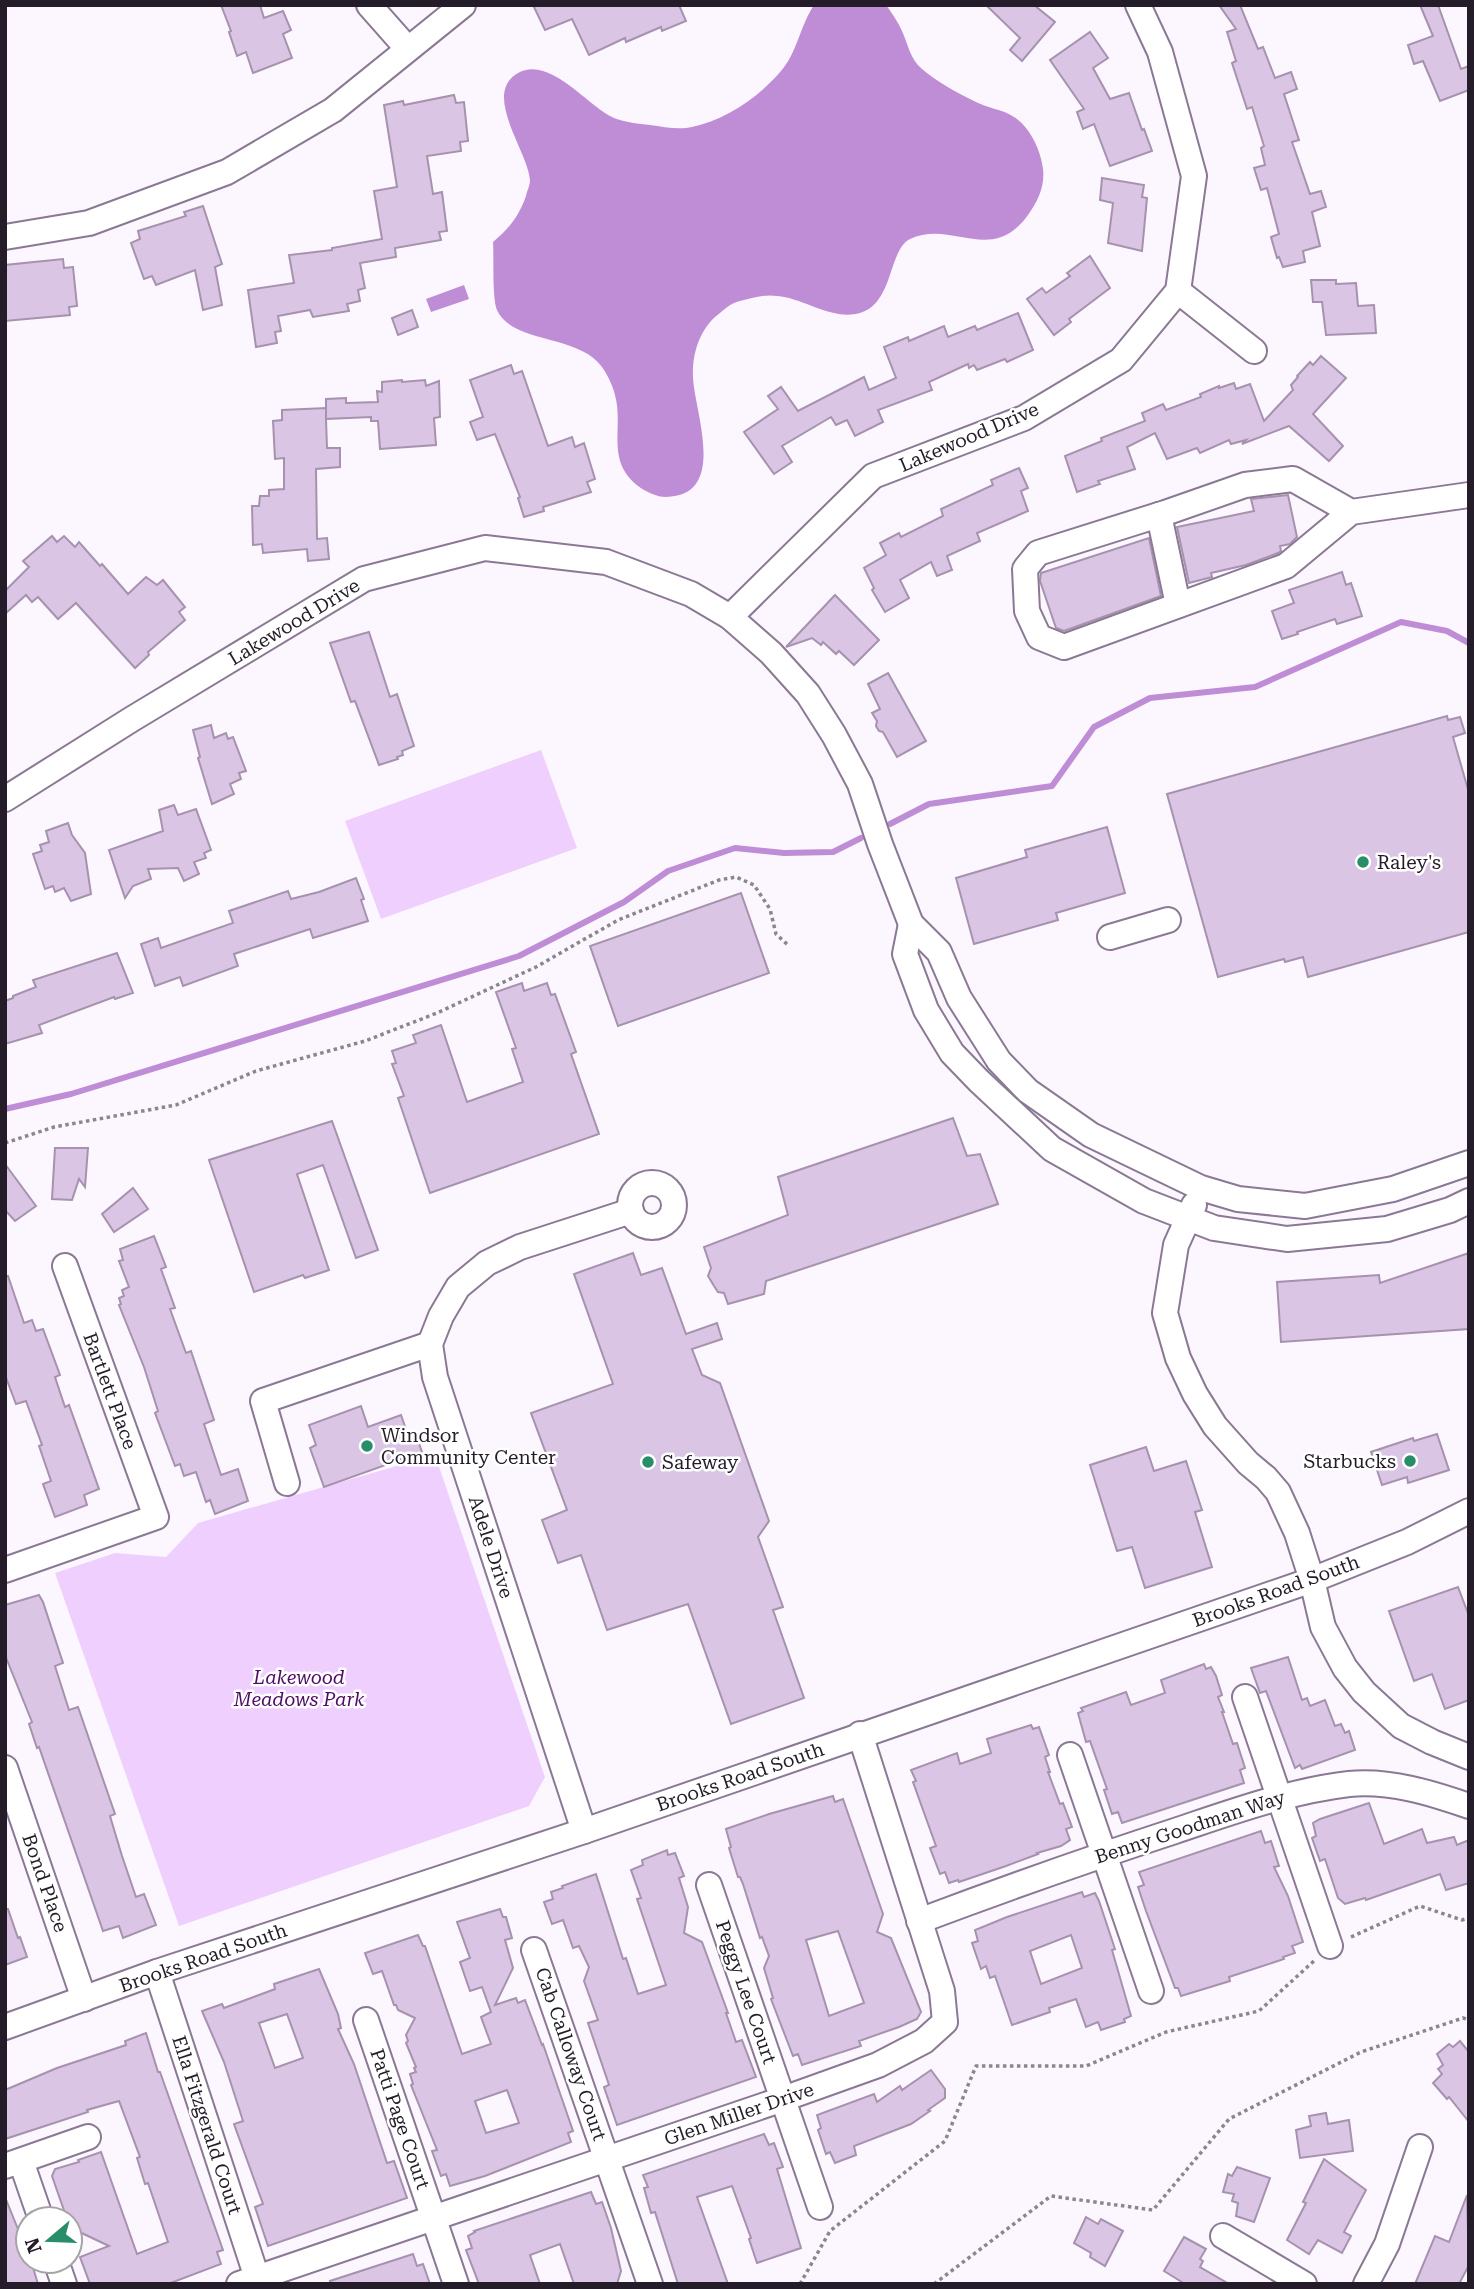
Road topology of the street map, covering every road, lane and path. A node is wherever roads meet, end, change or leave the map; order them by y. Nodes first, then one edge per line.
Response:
1 (369, 5) edge
2 (463, 5) edge
3 (1138, 5) edge
4 (407, 48) junction
5 (5, 237) edge
6 (1178, 291) junction
7 (1254, 351) dead end
8 (1469, 495) edge
9 (1351, 512) junction
10 (1159, 515) junction
11 (1178, 605) junction
12 (730, 617) junction
13 (5, 799) edge
14 (1168, 920) dead end
15 (911, 924) junction
16 (1110, 937) dead end
17 (788, 945) dead end
18 (5, 1143) edge
19 (1469, 1163) edge
20 (1201, 1188) junction
21 (1469, 1201) edge
22 (631, 1211) dead end
23 (1188, 1219) junction
24 (65, 1266) dead end
25 (430, 1344) junction
26 (287, 1483) dead end
27 (1469, 1511) edge
28 (5, 1570) edge
29 (1312, 1580) junction
30 (1245, 1697) dead end
31 (860, 1734) junction
32 (1070, 1755) dead end
33 (1469, 1757) edge
34 (5, 1768) edge
35 (1279, 1796) junction
36 (1469, 1806) edge
37 (584, 1831) junction
38 (1104, 1854) junction
39 (709, 1885) dead end
40 (1469, 1919) edge
41 (919, 1922) junction
42 (1330, 1946) junction
43 (534, 1950) dead end
44 (157, 1972) junction
45 (1151, 1991) dead end
46 (84, 1999) junction
47 (366, 2020) dead end
48 (1469, 2020) edge
49 (5, 2026) edge
50 (783, 2099) junction
51 (88, 2137) dead end
52 (1420, 2147) dead end
53 (607, 2159) junction
54 (13, 2164) edge
55 (34, 2205) edge
56 (820, 2207) dead end
57 (435, 2218) junction
58 (1223, 2236) dead end
59 (252, 2282) edge
60 (456, 2284) edge
61 (650, 2284) edge
62 (800, 2284) edge
63 (934, 2284) edge
64 (1304, 2284) edge
65 (1366, 2284) edge

1 - 4 street
2 - 4 street
3 - 6 street
4 - 5 street
6 - 7 street
6 - 12 street, Lakewood Drive
8 - 9 street
9 - 10 street
9 - 11 street
10 - 11 street
10 - 11 street
12 - 13 street, Lakewood Drive
12 - 15 street, Lakewood Drive
14 - 16 street
15 - 20 street, Lakewood Drive
15 - 23 street, Lakewood Drive
17 - 18 path
19 - 20 street, Lakewood Drive
20 - 23 street
21 - 23 street, Lakewood Drive
22 - 25 street
23 - 29 street
24 - 28 street, Bartlett Place
25 - 26 street
25 - 37 street, Adele Drive
27 - 29 street, Brooks Road South
29 - 31 street, Brooks Road South
29 - 33 street
30 - 35 street
31 - 37 street, Brooks Road South
31 - 41 street, Glen Miller Drive
32 - 38 street
34 - 46 street, Bond Place
35 - 36 street, Benny Goodman Way
35 - 38 street, Benny Goodman Way
35 - 42 street
37 - 44 street, Brooks Road South
38 - 41 street, Benny Goodman Way
38 - 45 street
39 - 50 street, Peggy Lee Court
40 - 42 path
41 - 50 street, Glen Miller Drive
42 - 62 path
43 - 53 street, Cab Calloway Court
44 - 46 street, Brooks Road South
44 - 59 street, Ella Fitzgerald Court
46 - 49 street, Brooks Road South
47 - 57 street, Patti Page Court
48 - 63 path
50 - 53 street, Glen Miller Drive
50 - 56 street, Peggy Lee Court
51 - 54 street
52 - 65 street
53 - 57 street, Glen Miller Drive
53 - 61 street, Cab Calloway Court
54 - 55 street
57 - 59 street, Glen Miller Drive
57 - 60 street, Patti Page Court
58 - 64 street

